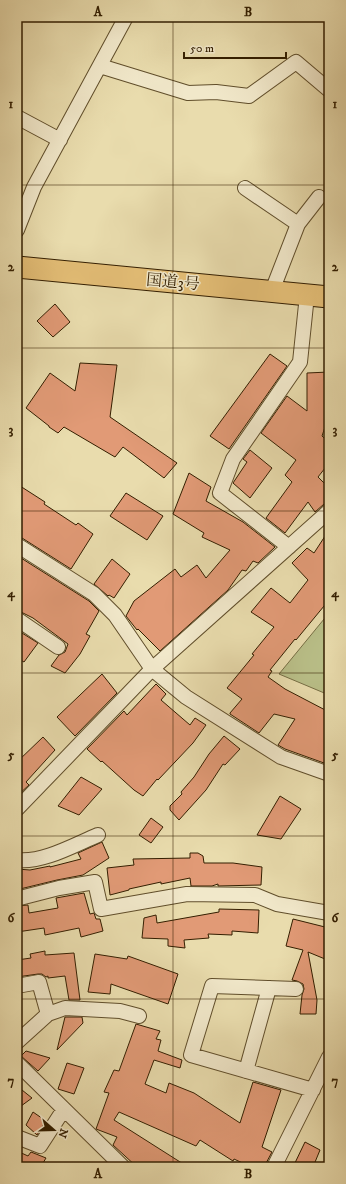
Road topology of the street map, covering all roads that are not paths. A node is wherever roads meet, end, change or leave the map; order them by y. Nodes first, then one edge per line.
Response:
1 (126, 17) edge
2 (100, 66) junction
3 (329, 90) edge
4 (17, 117) edge
5 (60, 140) junction
6 (245, 188) dead end
7 (319, 197) dead end
8 (298, 224) junction
9 (17, 230) edge
10 (17, 268) edge
11 (272, 291) junction
12 (307, 295) junction
13 (329, 297) edge
14 (329, 511) edge
15 (17, 545) edge
16 (289, 547) junction
17 (17, 618) edge
18 (58, 647) dead end
19 (152, 669) junction
20 (329, 774) edge
21 (32, 794) junction
22 (17, 802) edge
23 (17, 809) edge
24 (98, 835) dead end
25 (17, 860) edge
26 (17, 897) edge
27 (329, 913) edge
28 (17, 986) edge
29 (269, 988) junction
30 (296, 990) dead end
31 (48, 1014) junction
32 (139, 1016) dead end
33 (17, 1042) edge
34 (329, 1057) edge
35 (17, 1063) edge
36 (246, 1071) junction
37 (312, 1090) junction
38 (64, 1109) junction
39 (17, 1137) edge
40 (123, 1167) edge
41 (274, 1167) edge

1 - 2 street
2 - 3 street
2 - 5 street
4 - 5 street
5 - 9 street
6 - 8 street
7 - 8 street
8 - 11 street
10 - 11 highway, 国道3号
11 - 12 highway, 国道3号
12 - 13 highway, 国道3号
12 - 16 street
14 - 16 street
15 - 19 street
16 - 19 street
17 - 18 street
19 - 20 street
19 - 21 street
21 - 22 street
21 - 23 street
24 - 25 street
26 - 27 street
28 - 31 street
29 - 30 street
29 - 36 street
29 - 36 street
31 - 32 street
31 - 33 street
34 - 37 street
35 - 38 street
36 - 37 street
37 - 41 street
38 - 39 street
38 - 40 street

